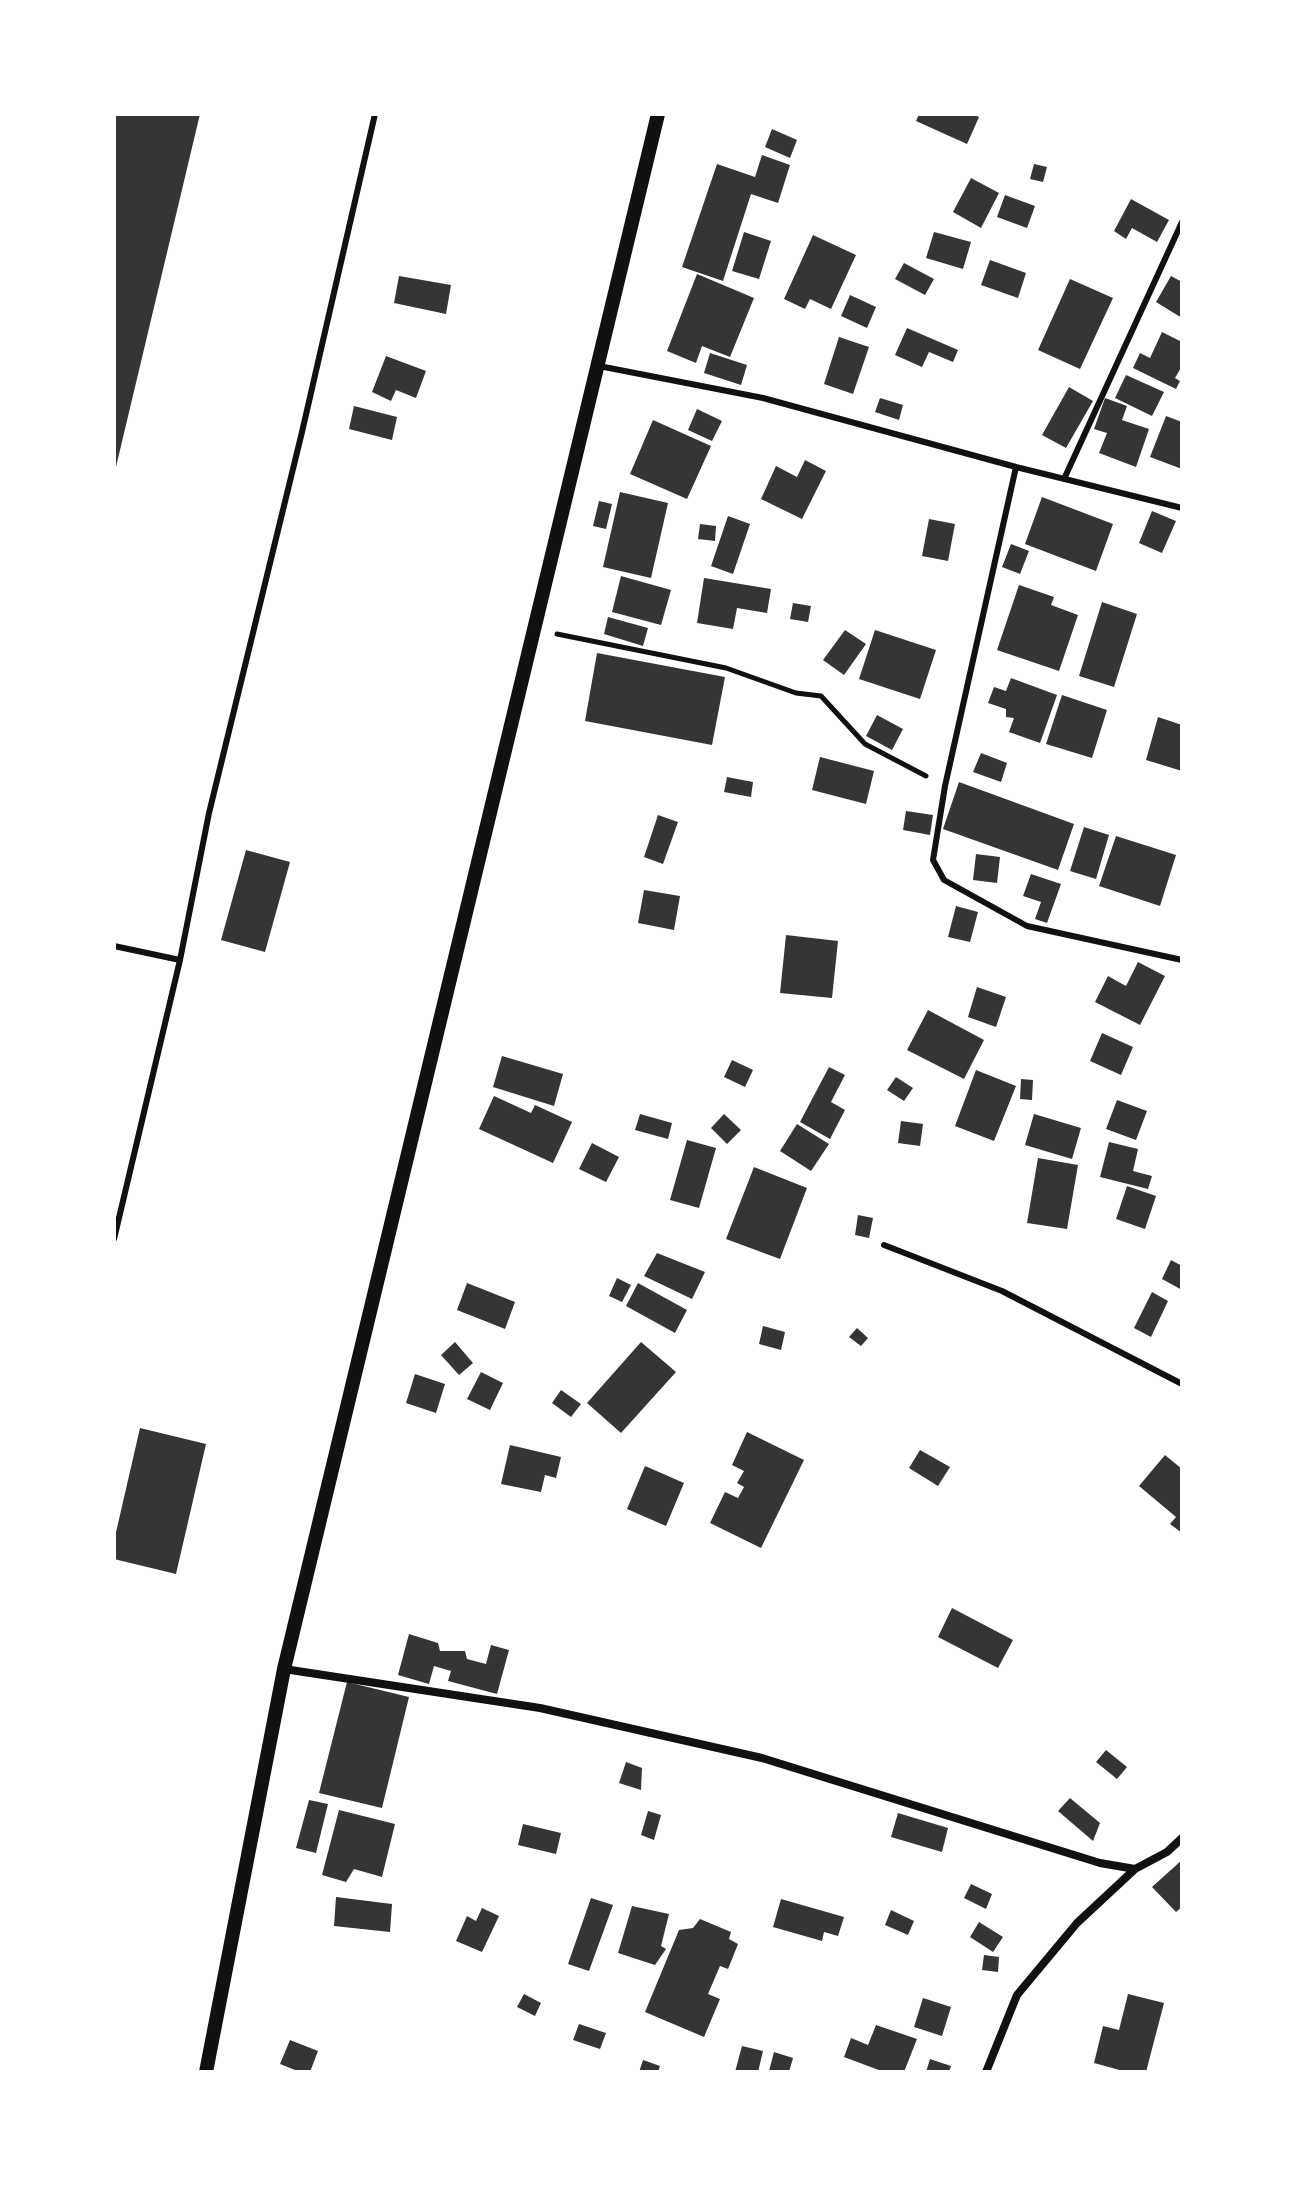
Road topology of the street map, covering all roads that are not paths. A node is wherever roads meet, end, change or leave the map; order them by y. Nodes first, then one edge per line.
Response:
1 (375, 114) edge
2 (658, 114) edge
3 (1182, 222) edge
4 (598, 366) junction
5 (1016, 467) junction
6 (1064, 479) junction
7 (1182, 508) edge
8 (114, 946) edge
9 (180, 960) junction
10 (1182, 960) edge
11 (114, 1239) edge
12 (884, 1245) dead end
13 (1182, 1384) edge
14 (284, 1669) junction
15 (1182, 1838) edge
16 (1135, 1869) junction
17 (206, 2072) edge
18 (986, 2072) edge

1 - 9 lane
2 - 4 street
3 - 6 lane
4 - 5 lane
4 - 14 street
5 - 6 lane
5 - 10 lane
6 - 7 lane
8 - 9 lane
9 - 11 lane
12 - 13 lane
14 - 16 street
14 - 17 street
15 - 16 street
16 - 18 street

